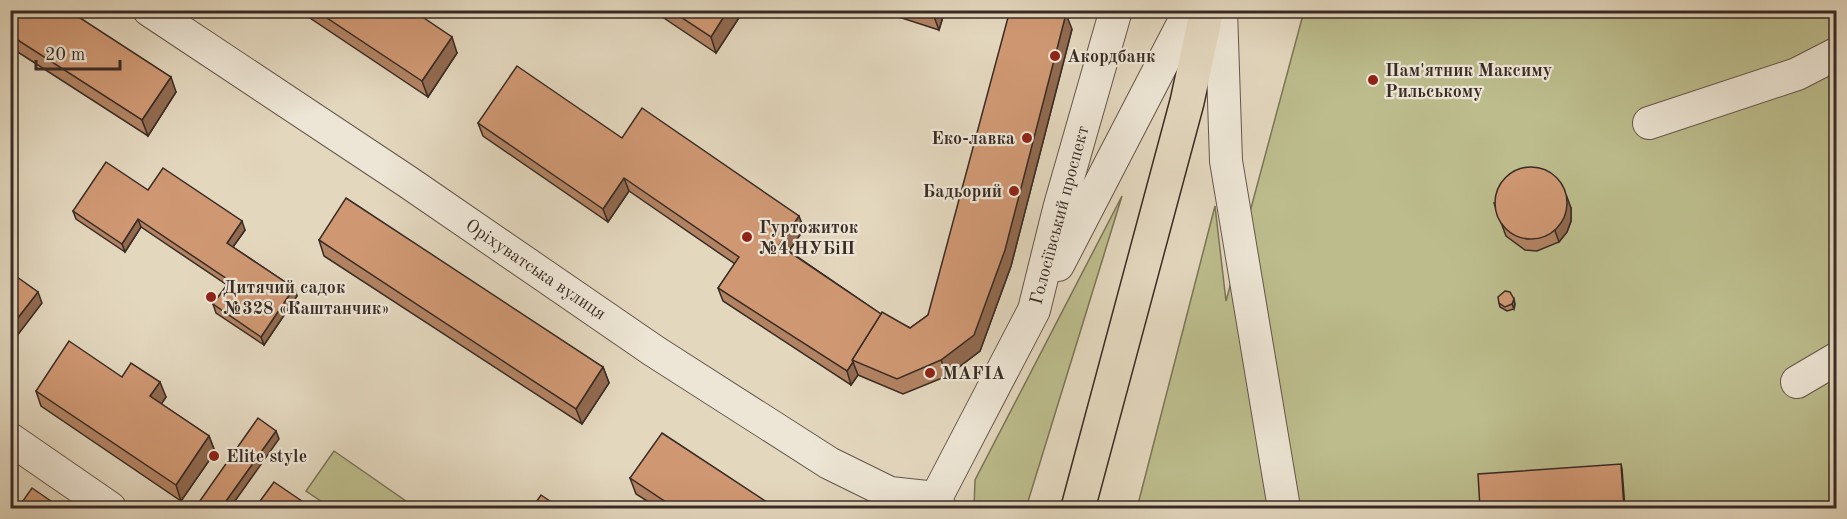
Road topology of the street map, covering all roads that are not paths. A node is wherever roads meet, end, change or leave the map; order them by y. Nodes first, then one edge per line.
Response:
1 (148, 10) edge
2 (1116, 10) edge
3 (1190, 10) edge
4 (1207, 10) edge
5 (1221, 10) edge
6 (1836, 54) edge
7 (1649, 123) dead end
8 (1034, 310) junction
9 (1836, 359) edge
10 (1797, 382) dead end
11 (10, 439) edge
12 (938, 503) edge
13 (110, 508) edge
14 (1078, 508) edge
15 (1284, 508) edge

1 - 12 street, Оріхуватська вулиця
2 - 8 street, Голосіївський проспект
3 - 8 street
4 - 14 highway
5 - 15 street
6 - 7 street
8 - 12 street, Голосіївський проспект
9 - 10 street
11 - 13 street

